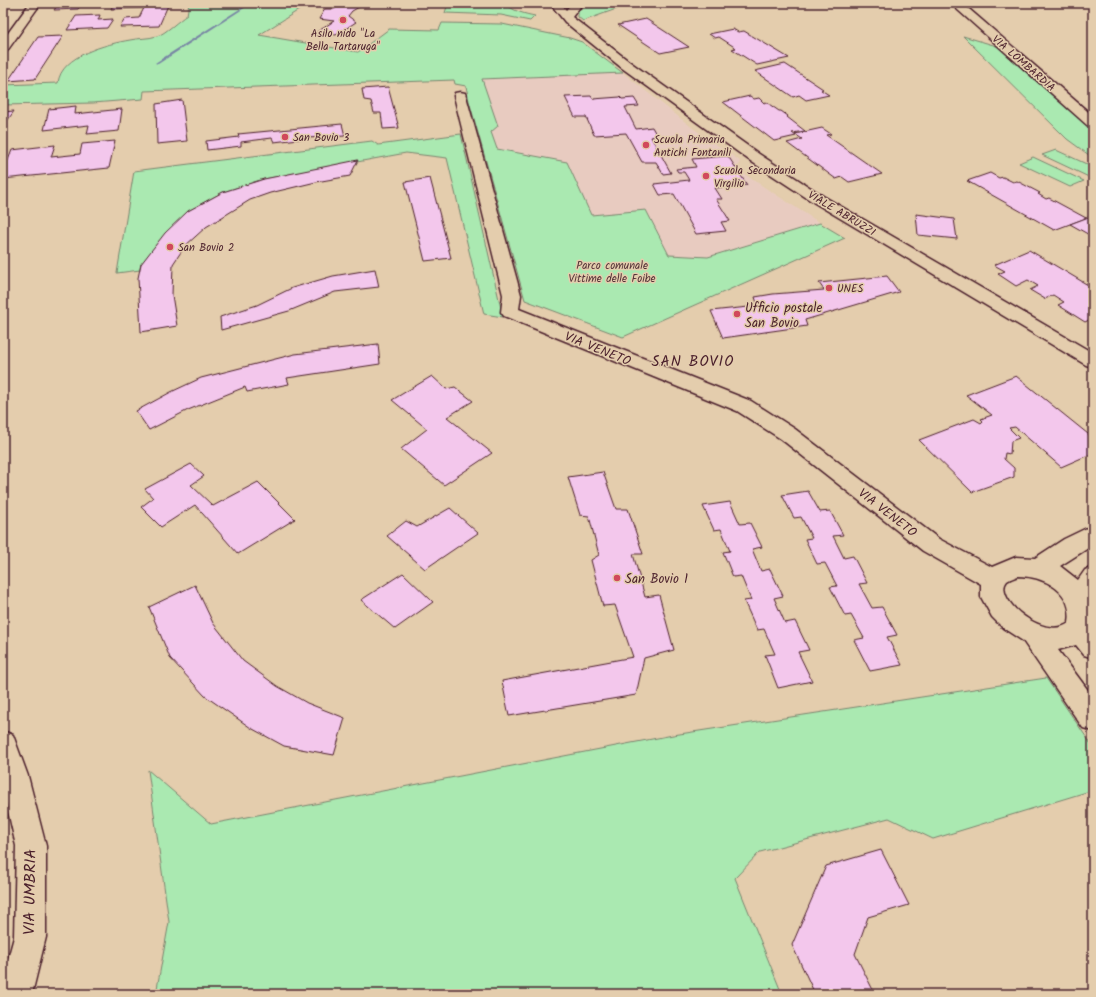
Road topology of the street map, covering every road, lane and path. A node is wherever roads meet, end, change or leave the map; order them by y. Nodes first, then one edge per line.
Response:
1 (36, 3) edge
2 (555, 3) edge
3 (578, 3) edge
4 (955, 3) edge
5 (566, 17) junction
6 (3, 48) edge
7 (460, 96) dead end
8 (1093, 123) edge
9 (1093, 361) edge
10 (1093, 534) edge
11 (1039, 568) junction
12 (995, 580) junction
13 (1086, 586) edge
14 (1033, 635) junction
15 (1087, 639) edge
16 (1093, 719) edge
17 (3, 744) edge
18 (15, 994) edge

1 - 6 street
2 - 5 street, VIALE ABRUZZI
3 - 5 street
4 - 8 street, VIA LOMBARDIA
5 - 9 street, VIALE ABRUZZI
7 - 12 street, VIA VENETO
10 - 11 street
11 - 12 street
11 - 13 street
12 - 14 street
13 - 15 street
14 - 15 street
14 - 16 street
17 - 18 street, VIA UMBRIA

